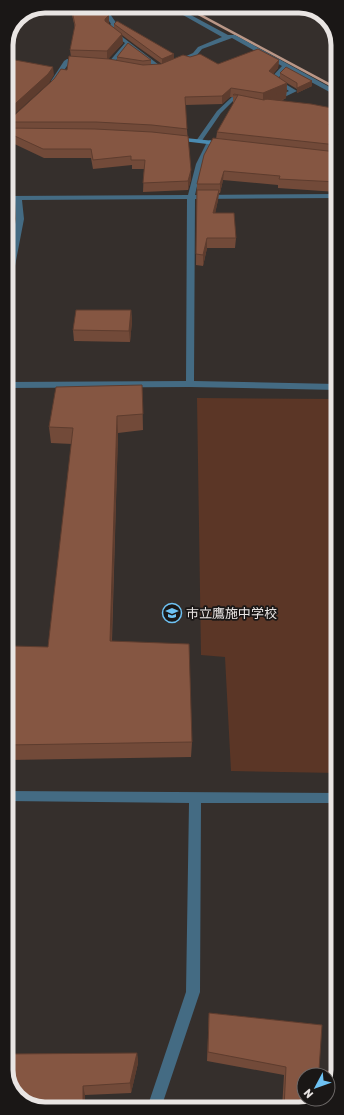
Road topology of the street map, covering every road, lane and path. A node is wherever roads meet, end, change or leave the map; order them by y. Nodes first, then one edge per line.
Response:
1 (183, 13) edge
2 (108, 15) edge
3 (227, 37) junction
4 (128, 42) junction
5 (88, 62) edge
6 (103, 63) edge
7 (286, 66) junction
8 (161, 69) junction
9 (149, 70) edge
10 (52, 85) edge
11 (331, 91) edge
12 (270, 102) edge
13 (254, 104) edge
14 (168, 138) edge
15 (198, 141) junction
16 (210, 142) junction
17 (232, 145) edge
18 (331, 196) edge
19 (191, 197) junction
20 (13, 198) edge
21 (18, 198) junction
22 (13, 256) edge
23 (190, 384) junction
24 (13, 386) edge
25 (331, 387) edge
26 (13, 796) edge
27 (195, 798) junction
28 (331, 798) edge
29 (156, 1102) edge

1 - 3 street
2 - 4 street
3 - 7 street
3 - 8 street
4 - 6 street
4 - 8 street
5 - 10 street
7 - 11 street
7 - 12 street
8 - 9 street
13 - 15 street
14 - 15 main road
15 - 16 main road
16 - 17 main road
16 - 19 street
18 - 19 street
19 - 21 street
19 - 23 street
20 - 21 street
21 - 22 street
23 - 24 street
23 - 25 street
26 - 27 street
27 - 28 street
27 - 29 street

